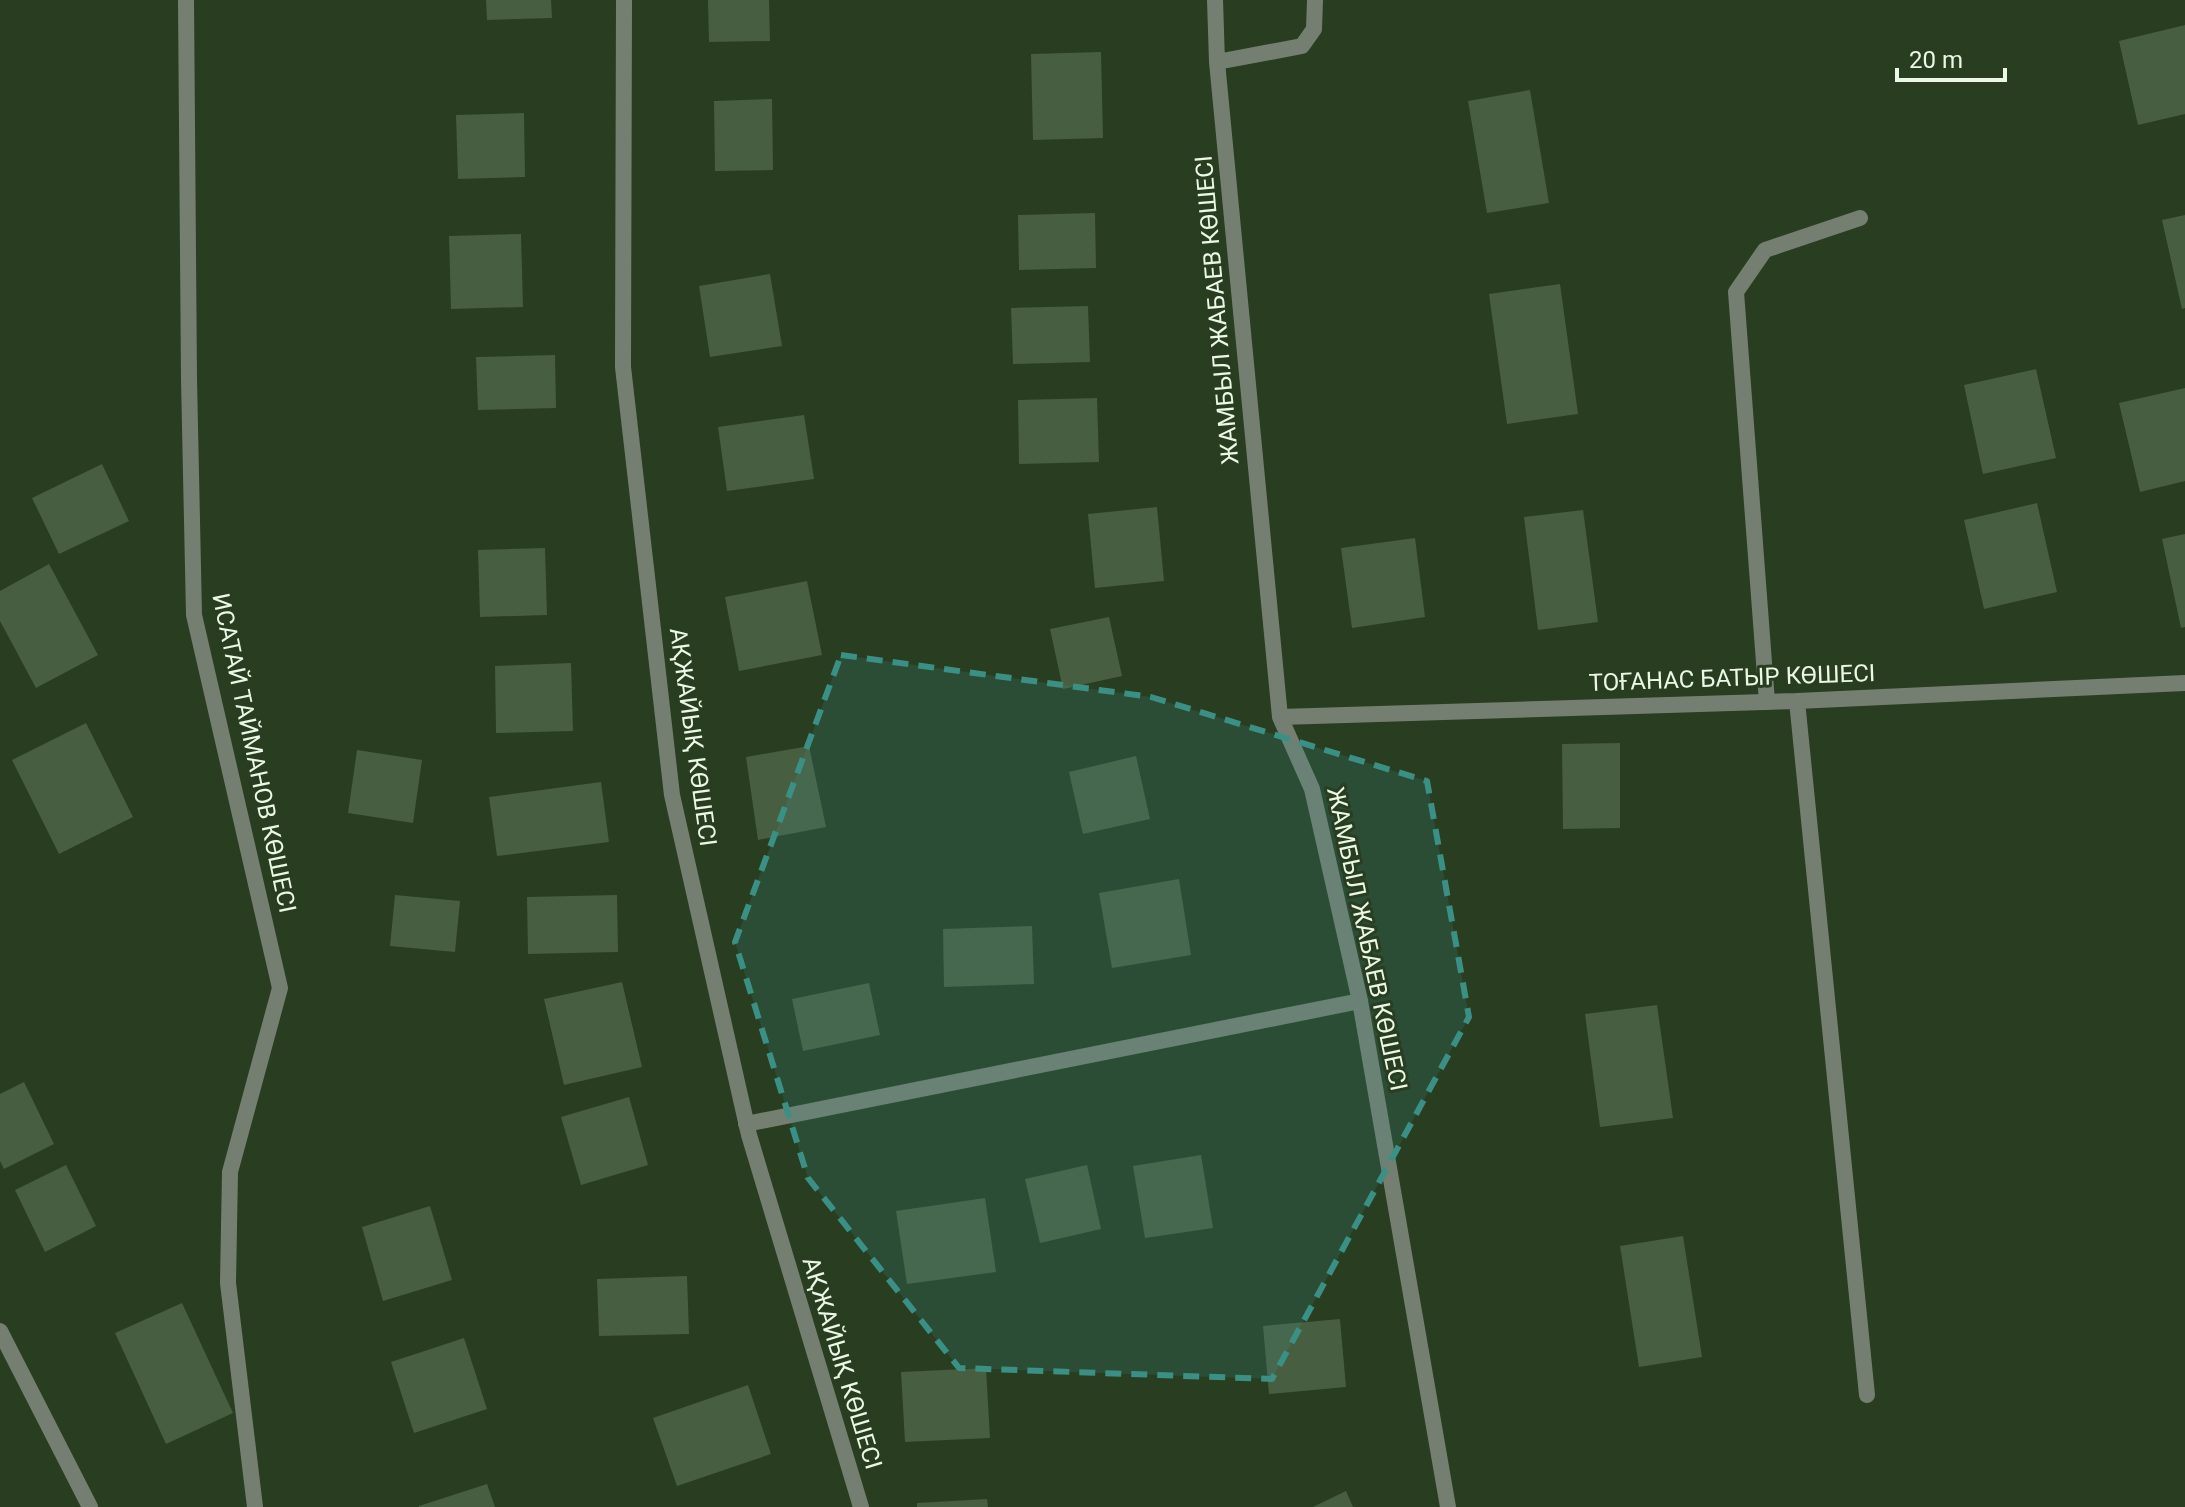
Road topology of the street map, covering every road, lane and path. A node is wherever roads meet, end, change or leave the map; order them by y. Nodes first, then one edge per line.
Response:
1 (186, 0) edge
2 (624, 0) edge
3 (1215, 0) edge
4 (1315, 0) edge
5 (1217, 62) junction
6 (1860, 218) dead end
7 (2185, 683) edge
8 (1797, 701) junction
9 (1767, 702) junction
10 (1280, 717) junction
11 (1360, 1001) junction
12 (746, 1124) junction
13 (0, 1331) edge
14 (1867, 1395) dead end
15 (90, 1507) edge
16 (255, 1507) edge
17 (861, 1507) edge
18 (1448, 1507) edge

1 - 16 street, ИСАТАЙ ТАЙМАНОВ КӨШЕСІ
2 - 12 street, АҚЖАЙЫҚ КӨШЕСІ
3 - 5 street, ЖАМБЫЛ ЖАБАЕВ КӨШЕСІ
4 - 5 street
5 - 10 street, ЖАМБЫЛ ЖАБАЕВ КӨШЕСІ
6 - 9 street
7 - 8 street, ТОҒАНАС БАТЫР КӨШЕСІ
8 - 9 street, ТОҒАНАС БАТЫР КӨШЕСІ
8 - 14 street
9 - 10 street, ТОҒАНАС БАТЫР КӨШЕСІ
10 - 11 street, ЖАМБЫЛ ЖАБАЕВ КӨШЕСІ
11 - 12 street
11 - 18 street, ЖАМБЫЛ ЖАБАЕВ КӨШЕСІ
12 - 17 street, АҚЖАЙЫҚ КӨШЕСІ
13 - 15 street

